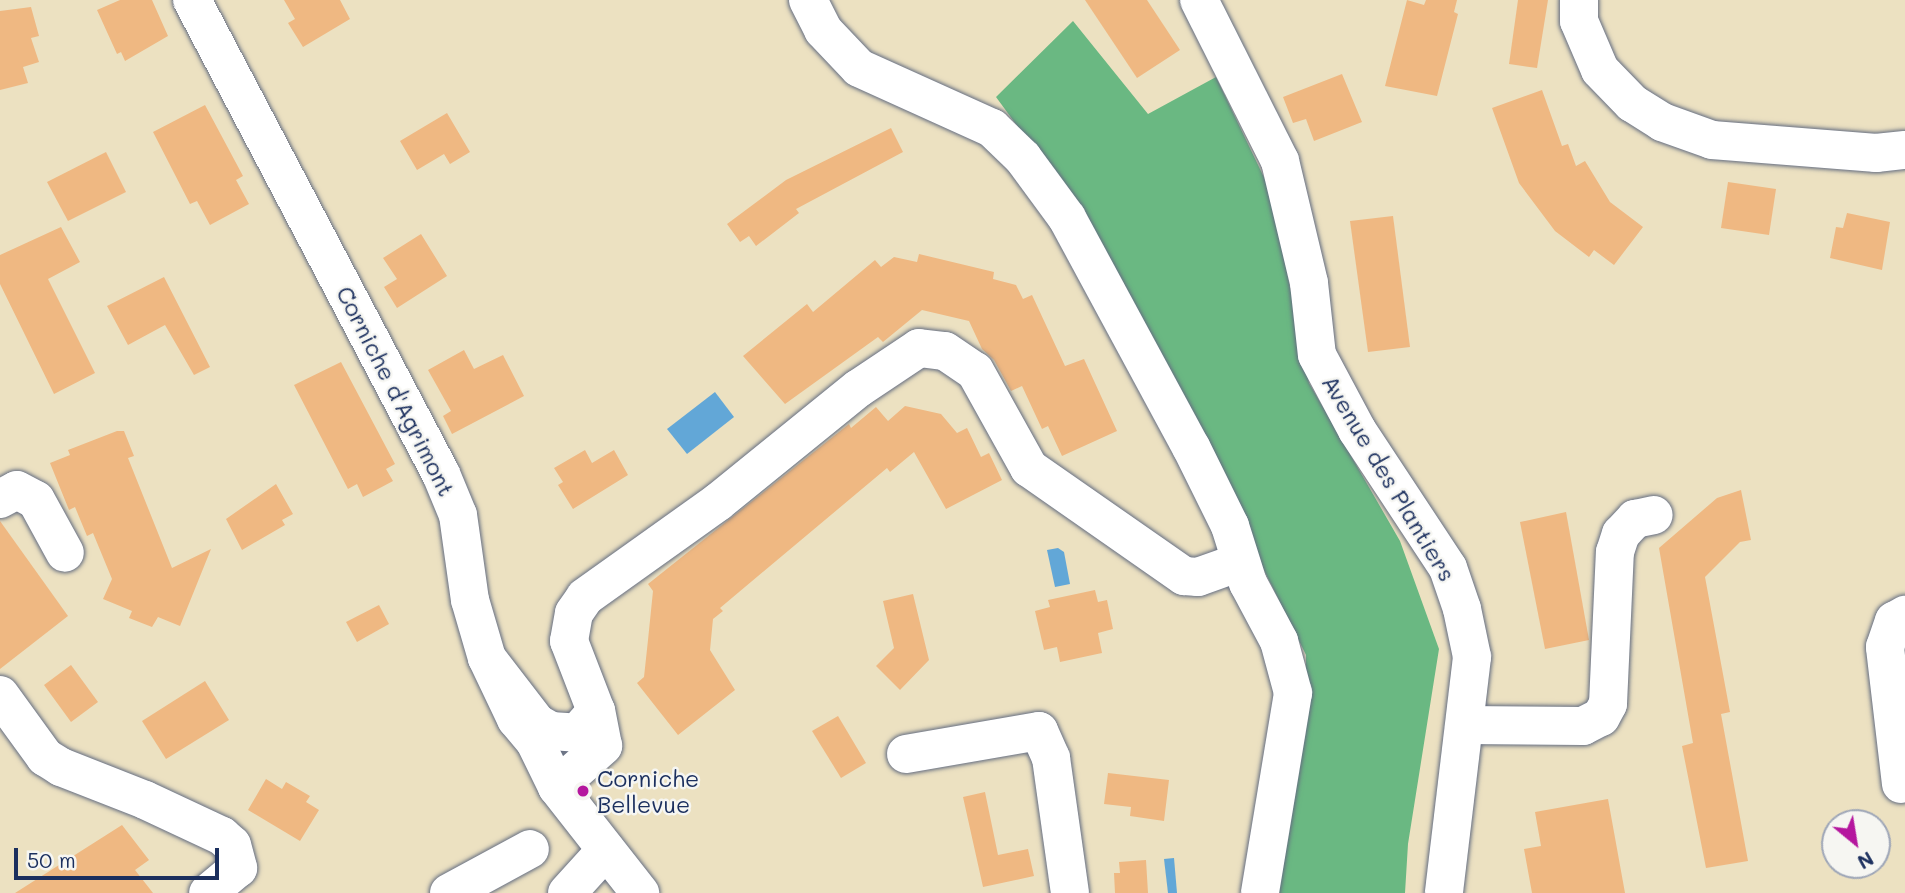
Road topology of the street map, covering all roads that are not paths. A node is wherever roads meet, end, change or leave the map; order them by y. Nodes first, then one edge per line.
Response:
1 (192, 0) edge
2 (808, 0) edge
3 (1199, 0) edge
4 (1579, 0) edge
5 (1905, 150) edge
6 (0, 499) edge
7 (1654, 515) dead end
8 (65, 552) dead end
9 (1240, 562) junction
10 (1905, 615) edge
11 (1895, 646) edge
12 (487, 658) junction
13 (0, 695) edge
14 (596, 711) junction
15 (1465, 725) junction
16 (906, 754) dead end
17 (1901, 784) dead end
18 (557, 787) junction
19 (530, 849) dead end
20 (606, 850) junction
21 (208, 893) edge
22 (449, 893) edge
23 (567, 893) edge
24 (640, 893) edge
25 (1070, 893) edge
26 (1260, 893) edge
27 (1444, 893) edge

1 - 12 street, Corniche d'Agrimont
2 - 9 street
3 - 15 street, Avenue des Plantiers
4 - 5 street
6 - 8 street
7 - 15 street
9 - 14 street
9 - 26 street
10 - 11 street
11 - 17 street
12 - 14 street
12 - 18 street, Corniche d'Agrimont
13 - 21 street
14 - 18 street
15 - 27 street, Avenue des Plantiers
16 - 25 street
18 - 20 street, Corniche d'Agrimont
19 - 22 street
20 - 23 street
20 - 24 street, Corniche d'Agrimont

